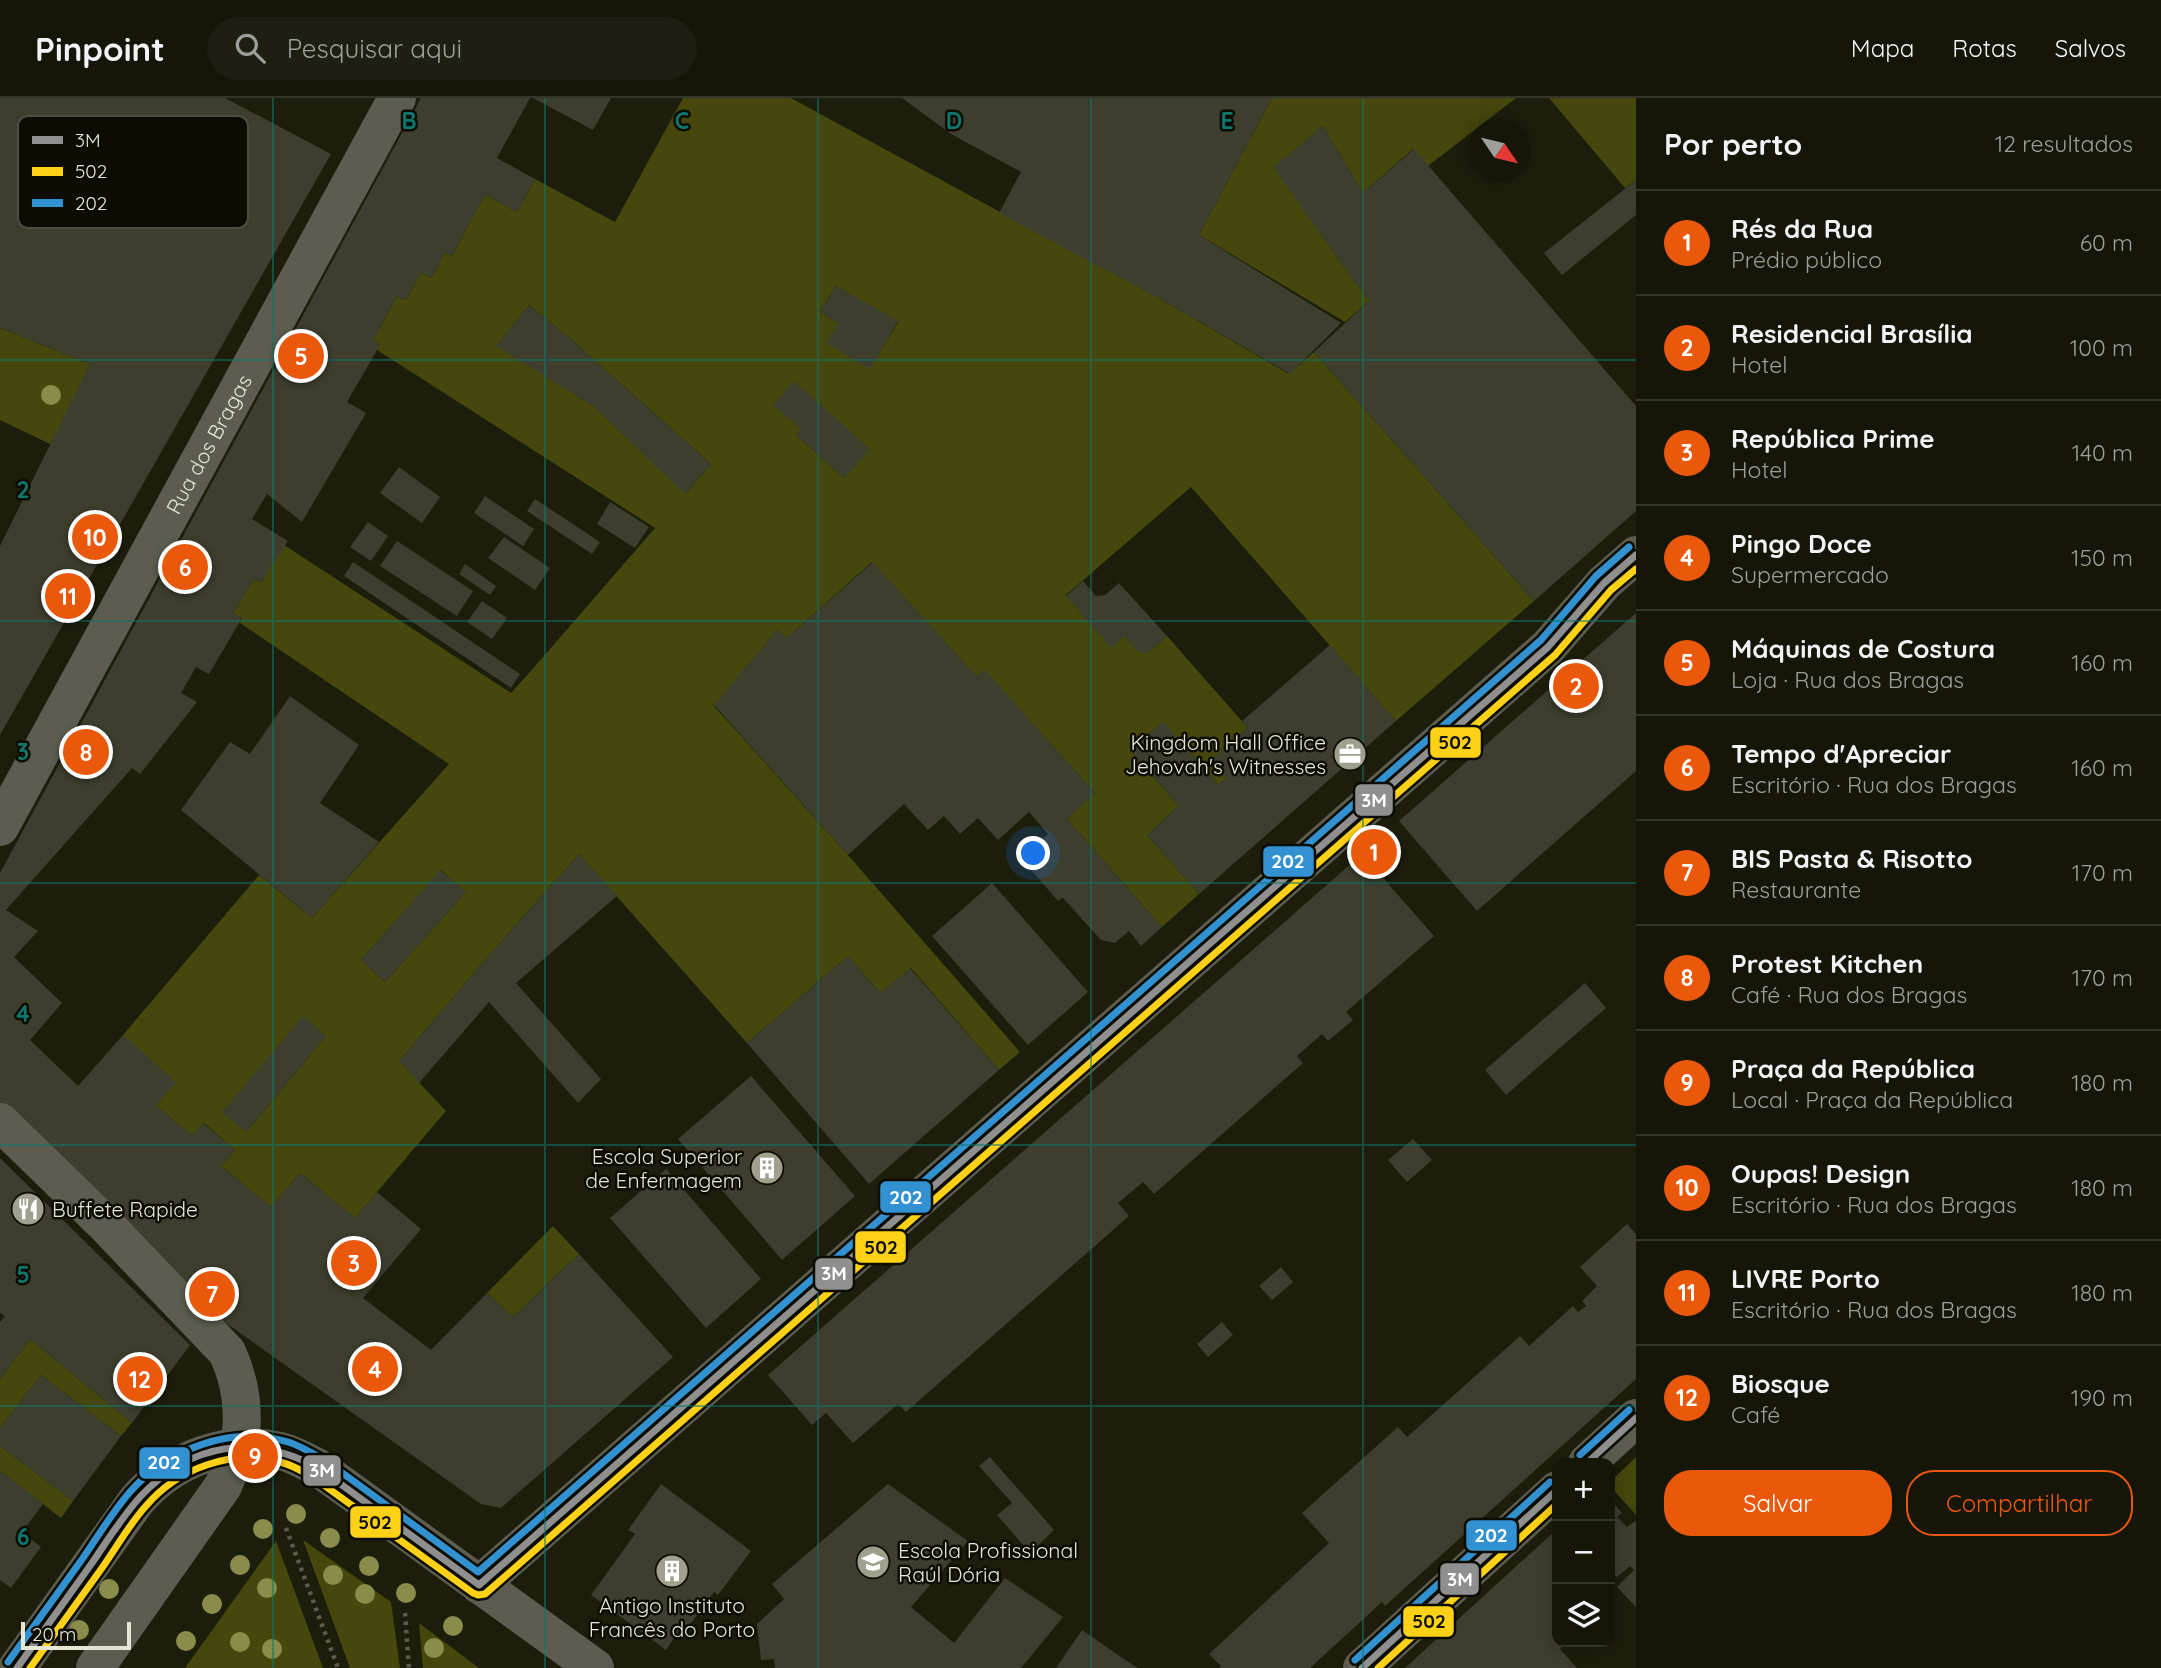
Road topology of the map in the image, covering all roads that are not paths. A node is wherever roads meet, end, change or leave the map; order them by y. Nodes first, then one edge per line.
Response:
1 (397, 98) edge
2 (1636, 555) edge
3 (0, 827) edge
4 (0, 1122) edge
5 (1636, 1418) edge
6 (240, 1447) junction
7 (1592, 1458) edge
8 (1552, 1495) edge
9 (479, 1586) junction
10 (17, 1668) edge
11 (95, 1668) edge
12 (596, 1668) edge
13 (1362, 1668) edge

1 - 3 main road, Rua dos Bragas
2 - 9 main road
4 - 6 main road
5 - 7 main road
6 - 9 main road
6 - 10 main road
6 - 11 main road
8 - 13 main road
9 - 12 main road

